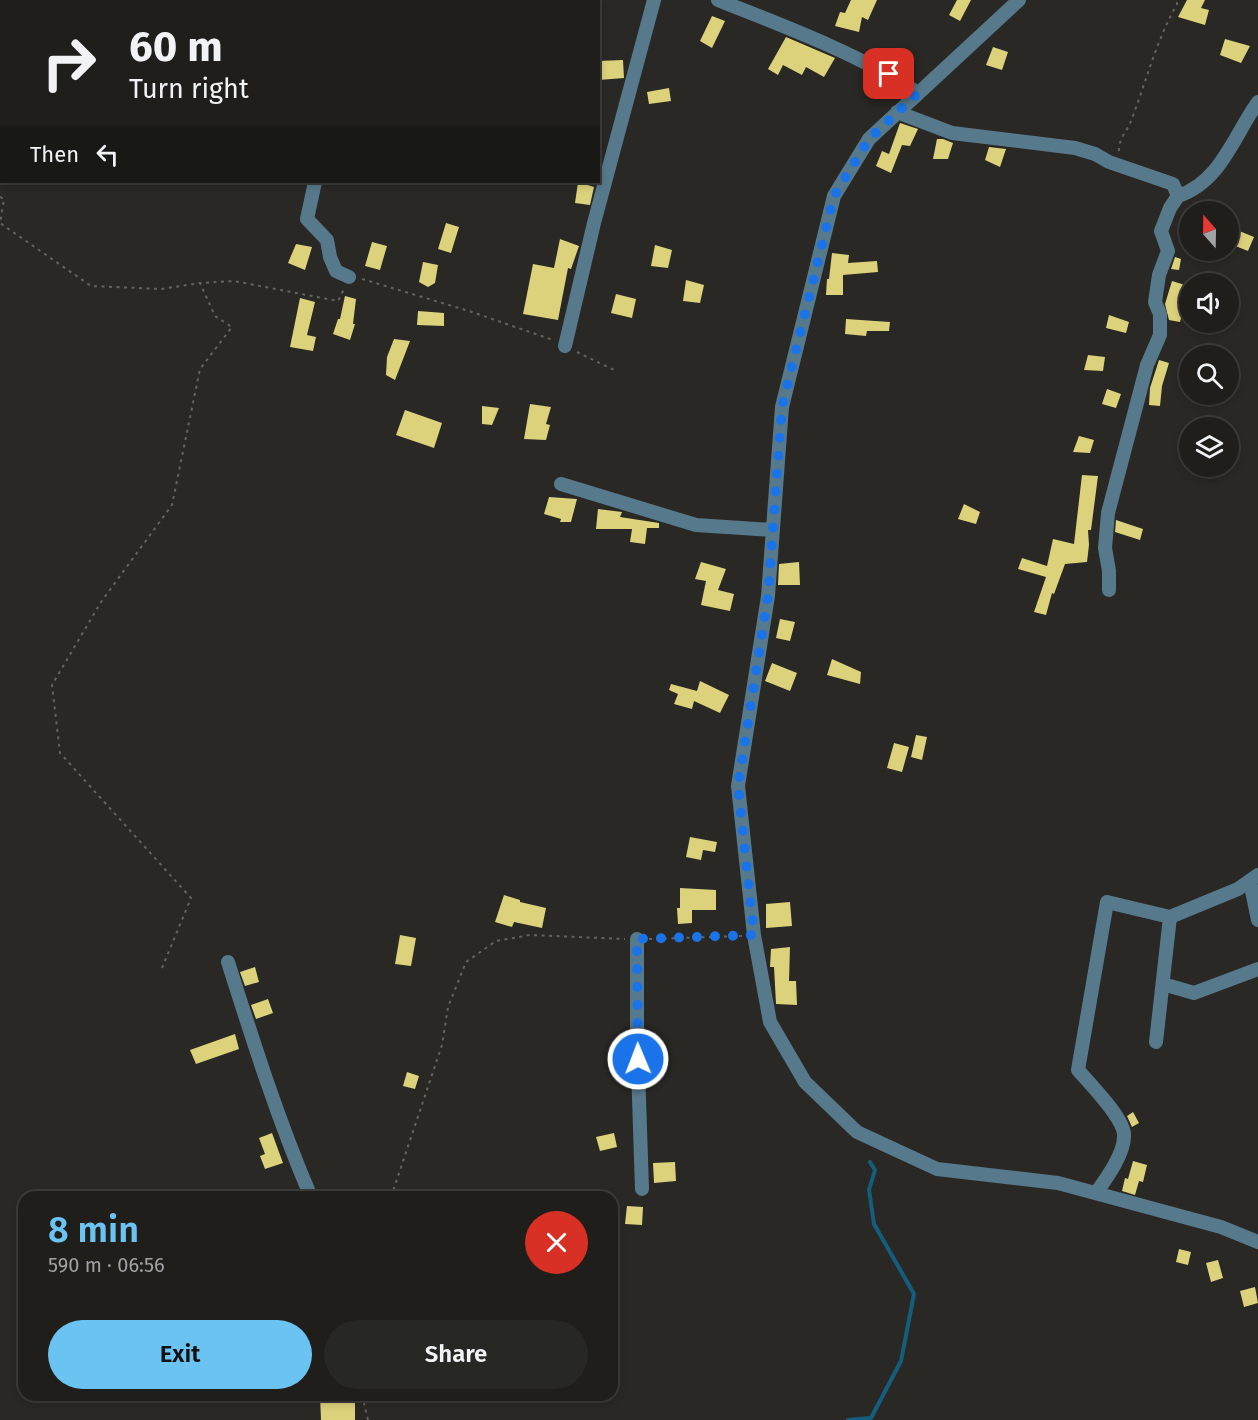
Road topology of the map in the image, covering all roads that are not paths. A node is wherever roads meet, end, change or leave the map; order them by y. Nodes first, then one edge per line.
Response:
1 (654, 0) edge
2 (718, 0) edge
3 (1019, 0) edge
4 (918, 93) junction
5 (1258, 102) edge
6 (897, 112) junction
7 (315, 183) edge
8 (1178, 196) junction
9 (349, 277) road end
10 (565, 346) road end
11 (561, 484) dead end
12 (773, 531) junction
13 (1109, 590) dead end
14 (1254, 878) edge
15 (1170, 917) junction
16 (1258, 920) edge
17 (637, 939) road end
18 (228, 962) dead end
19 (1258, 969) edge
20 (1163, 984) junction
21 (1156, 1042) dead end
22 (642, 1190) dead end
23 (308, 1191) edge
24 (1096, 1193) junction
25 (1258, 1242) edge

1 - 10 street
2 - 4 street
3 - 4 street
4 - 6 street
5 - 8 street
6 - 8 street
6 - 12 street
7 - 9 street
8 - 13 street
11 - 12 street
12 - 24 street
14 - 15 street
14 - 16 street
15 - 20 street
15 - 24 street
17 - 22 street
18 - 23 street
19 - 20 street
20 - 21 street
24 - 25 street

